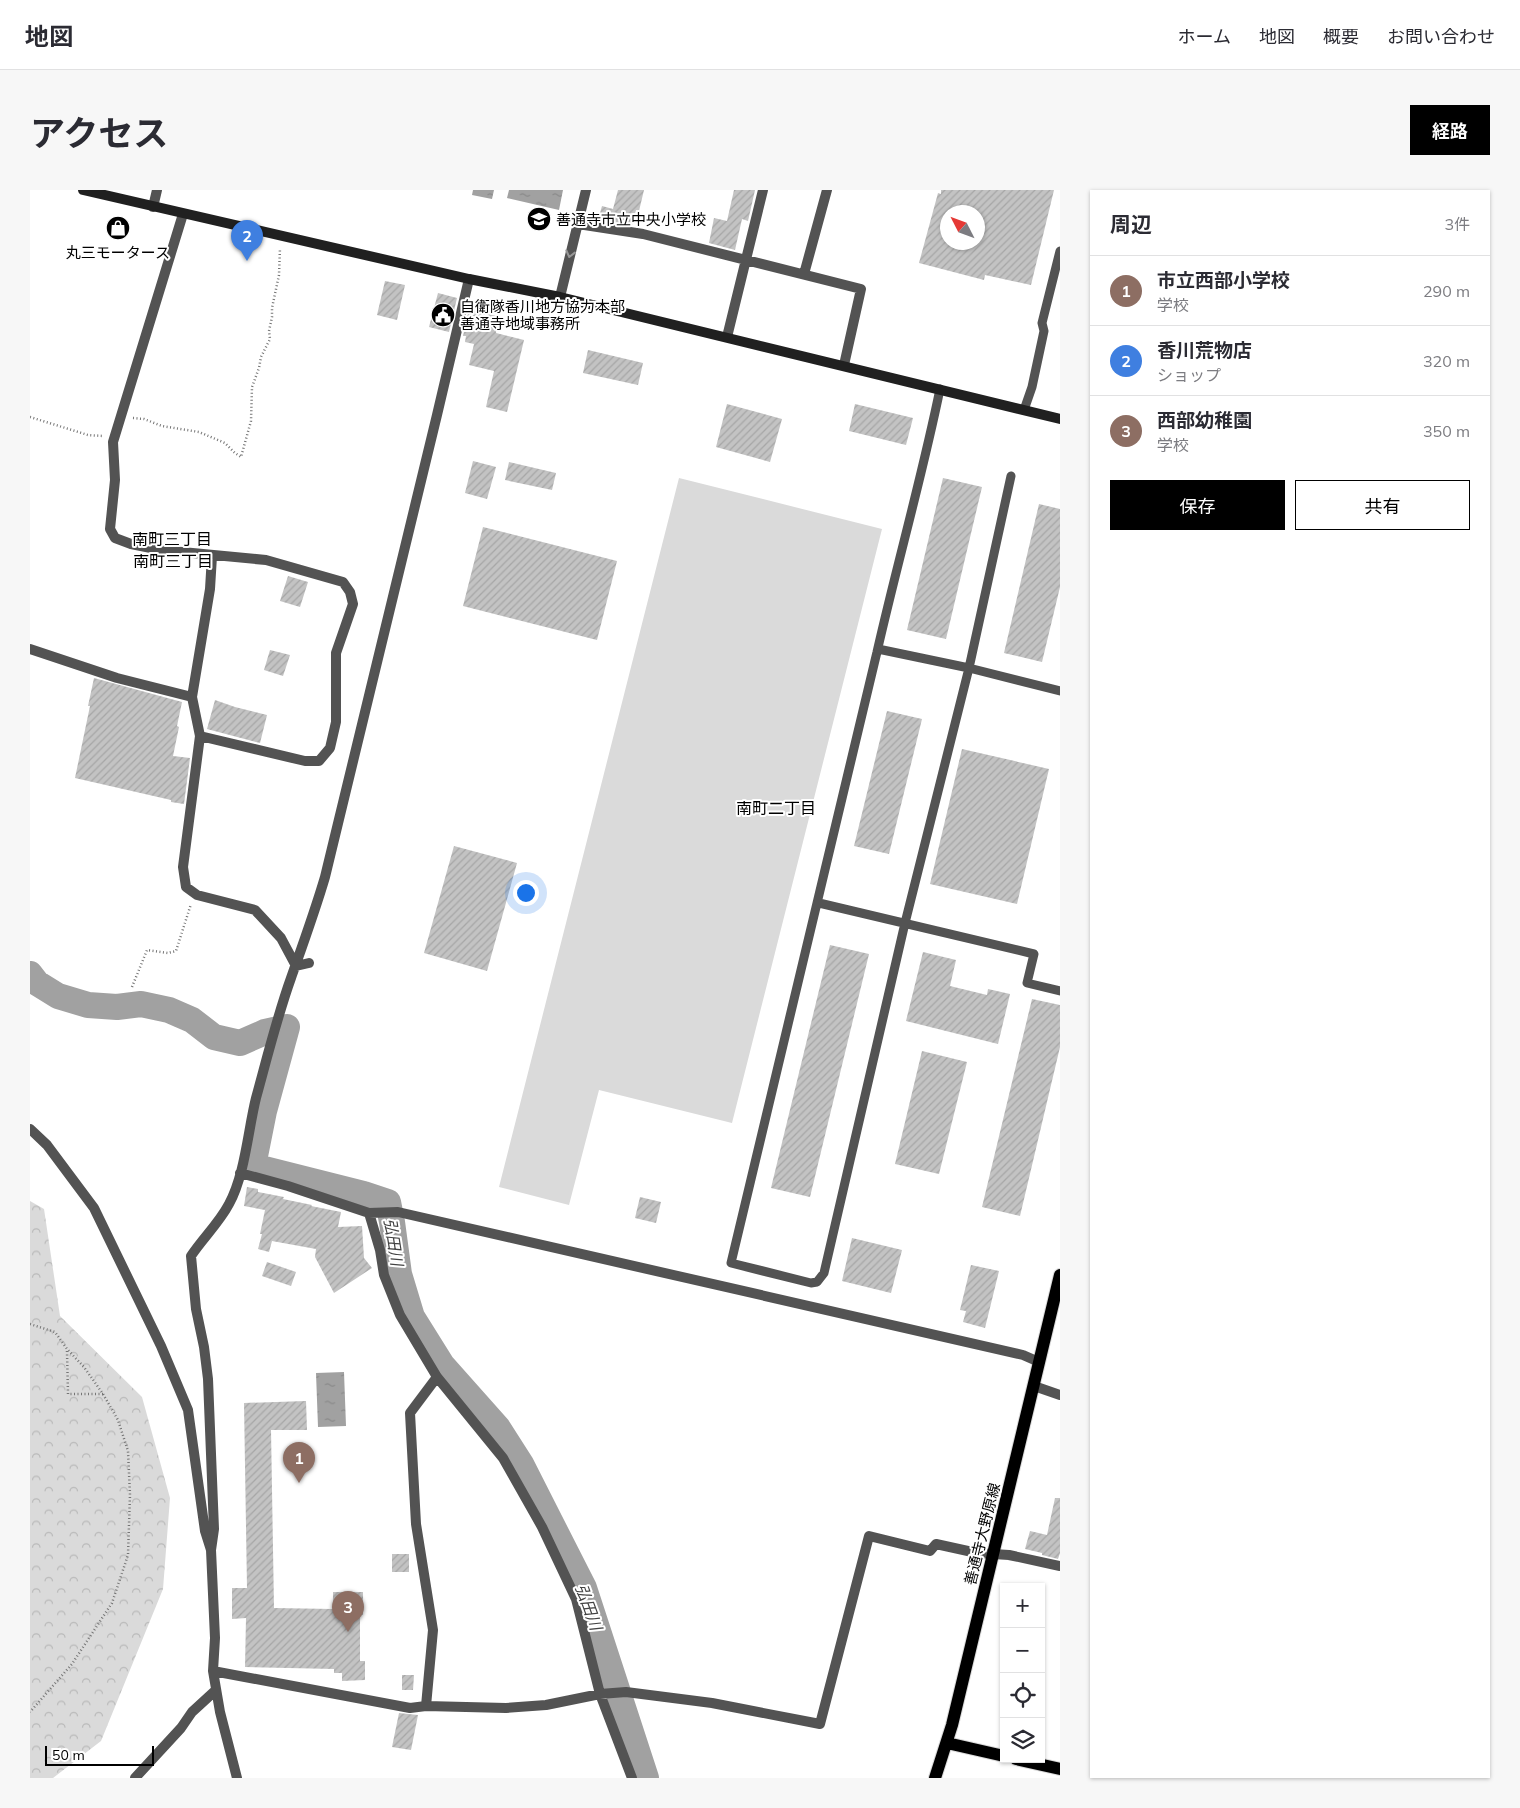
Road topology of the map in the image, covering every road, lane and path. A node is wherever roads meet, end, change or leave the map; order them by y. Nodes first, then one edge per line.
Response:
1 (83, 190) edge
2 (157, 190) edge
3 (586, 190) edge
4 (763, 190) edge
5 (827, 190) edge
6 (152, 207) junction
7 (183, 214) junction
8 (578, 224) junction
9 (281, 236) junction
10 (1060, 252) edge
11 (746, 259) junction
12 (804, 274) junction
13 (469, 279) junction
14 (560, 296) junction
15 (727, 337) junction
16 (844, 366) junction
17 (940, 389) junction
18 (1024, 410) junction
19 (30, 418) edge
20 (1060, 419) edge
21 (117, 425) junction
22 (114, 437) junction
23 (1011, 476) dead end
24 (212, 556) junction
25 (30, 649) edge
26 (878, 649) junction
27 (969, 668) junction
28 (1060, 691) edge
29 (192, 697) junction
30 (200, 736) junction
31 (194, 893) junction
32 (819, 904) junction
33 (905, 923) junction
34 (309, 963) dead end
35 (296, 966) junction
36 (132, 987) dead end
37 (1060, 991) edge
38 (30, 1129) edge
39 (240, 1173) junction
40 (373, 1213) junction
41 (1060, 1276) edge
42 (30, 1324) edge
43 (67, 1349) junction
44 (1039, 1362) junction
45 (437, 1377) junction
46 (1034, 1386) junction
47 (103, 1394) junction
48 (1060, 1395) edge
49 (211, 1550) junction
50 (994, 1554) junction
51 (1060, 1566) edge
52 (213, 1671) junction
53 (216, 1690) junction
54 (605, 1693) junction
55 (426, 1706) junction
56 (30, 1712) edge
57 (947, 1742) junction
58 (1000, 1755) edge
59 (1034, 1763) edge
60 (1060, 1769) edge
61 (135, 1778) edge
62 (237, 1778) edge
63 (632, 1778) edge
64 (935, 1778) edge

1 - 6 street
2 - 6 street
3 - 8 street
4 - 11 street
5 - 12 street
6 - 7 street
7 - 9 street
7 - 21 street
8 - 11 street
8 -> 14 street
9 - 13 street
9 - 21 path
10 - 18 lane
11 - 12 street
11 - 15 street
12 - 16 street
13 - 14 street
13 - 35 street
14 - 15 street
15 - 16 street
16 - 17 street
17 - 18 street
17 - 26 lane
18 - 20 street
19 - 22 path
21 - 22 street
22 - 24 street
23 - 27 lane
24 - 29 street
24 - 30 street
25 - 29 street
26 - 27 lane
26 - 32 lane
27 - 28 lane
27 - 33 lane
29 - 30 street
30 - 31 street
31 - 35 street
31 - 36 path
32 - 33 lane
32 - 33 lane
33 - 37 lane
34 - 35 street
35 - 39 street
38 - 49 street
39 - 40 street
39 - 49 street
40 - 44 street
40 - 45 street
41 - 44 main road, 善通寺大野原線
42 - 43 path
43 - 47 path
43 - 47 path
44 - 46 main road, 善通寺大野原線
45 - 54 street
45 - 55 street
46 - 48 street
46 - 50 main road, 善通寺大野原線
47 - 56 path
49 - 52 street
50 - 51 street
50 - 54 street
50 - 57 main road, 善通寺大野原線
52 - 53 street
52 - 55 street
53 - 61 street
53 - 62 street
54 - 55 street
54 - 63 street
57 - 58 main road
57 - 64 main road, 善通寺大野原線
59 - 60 main road

